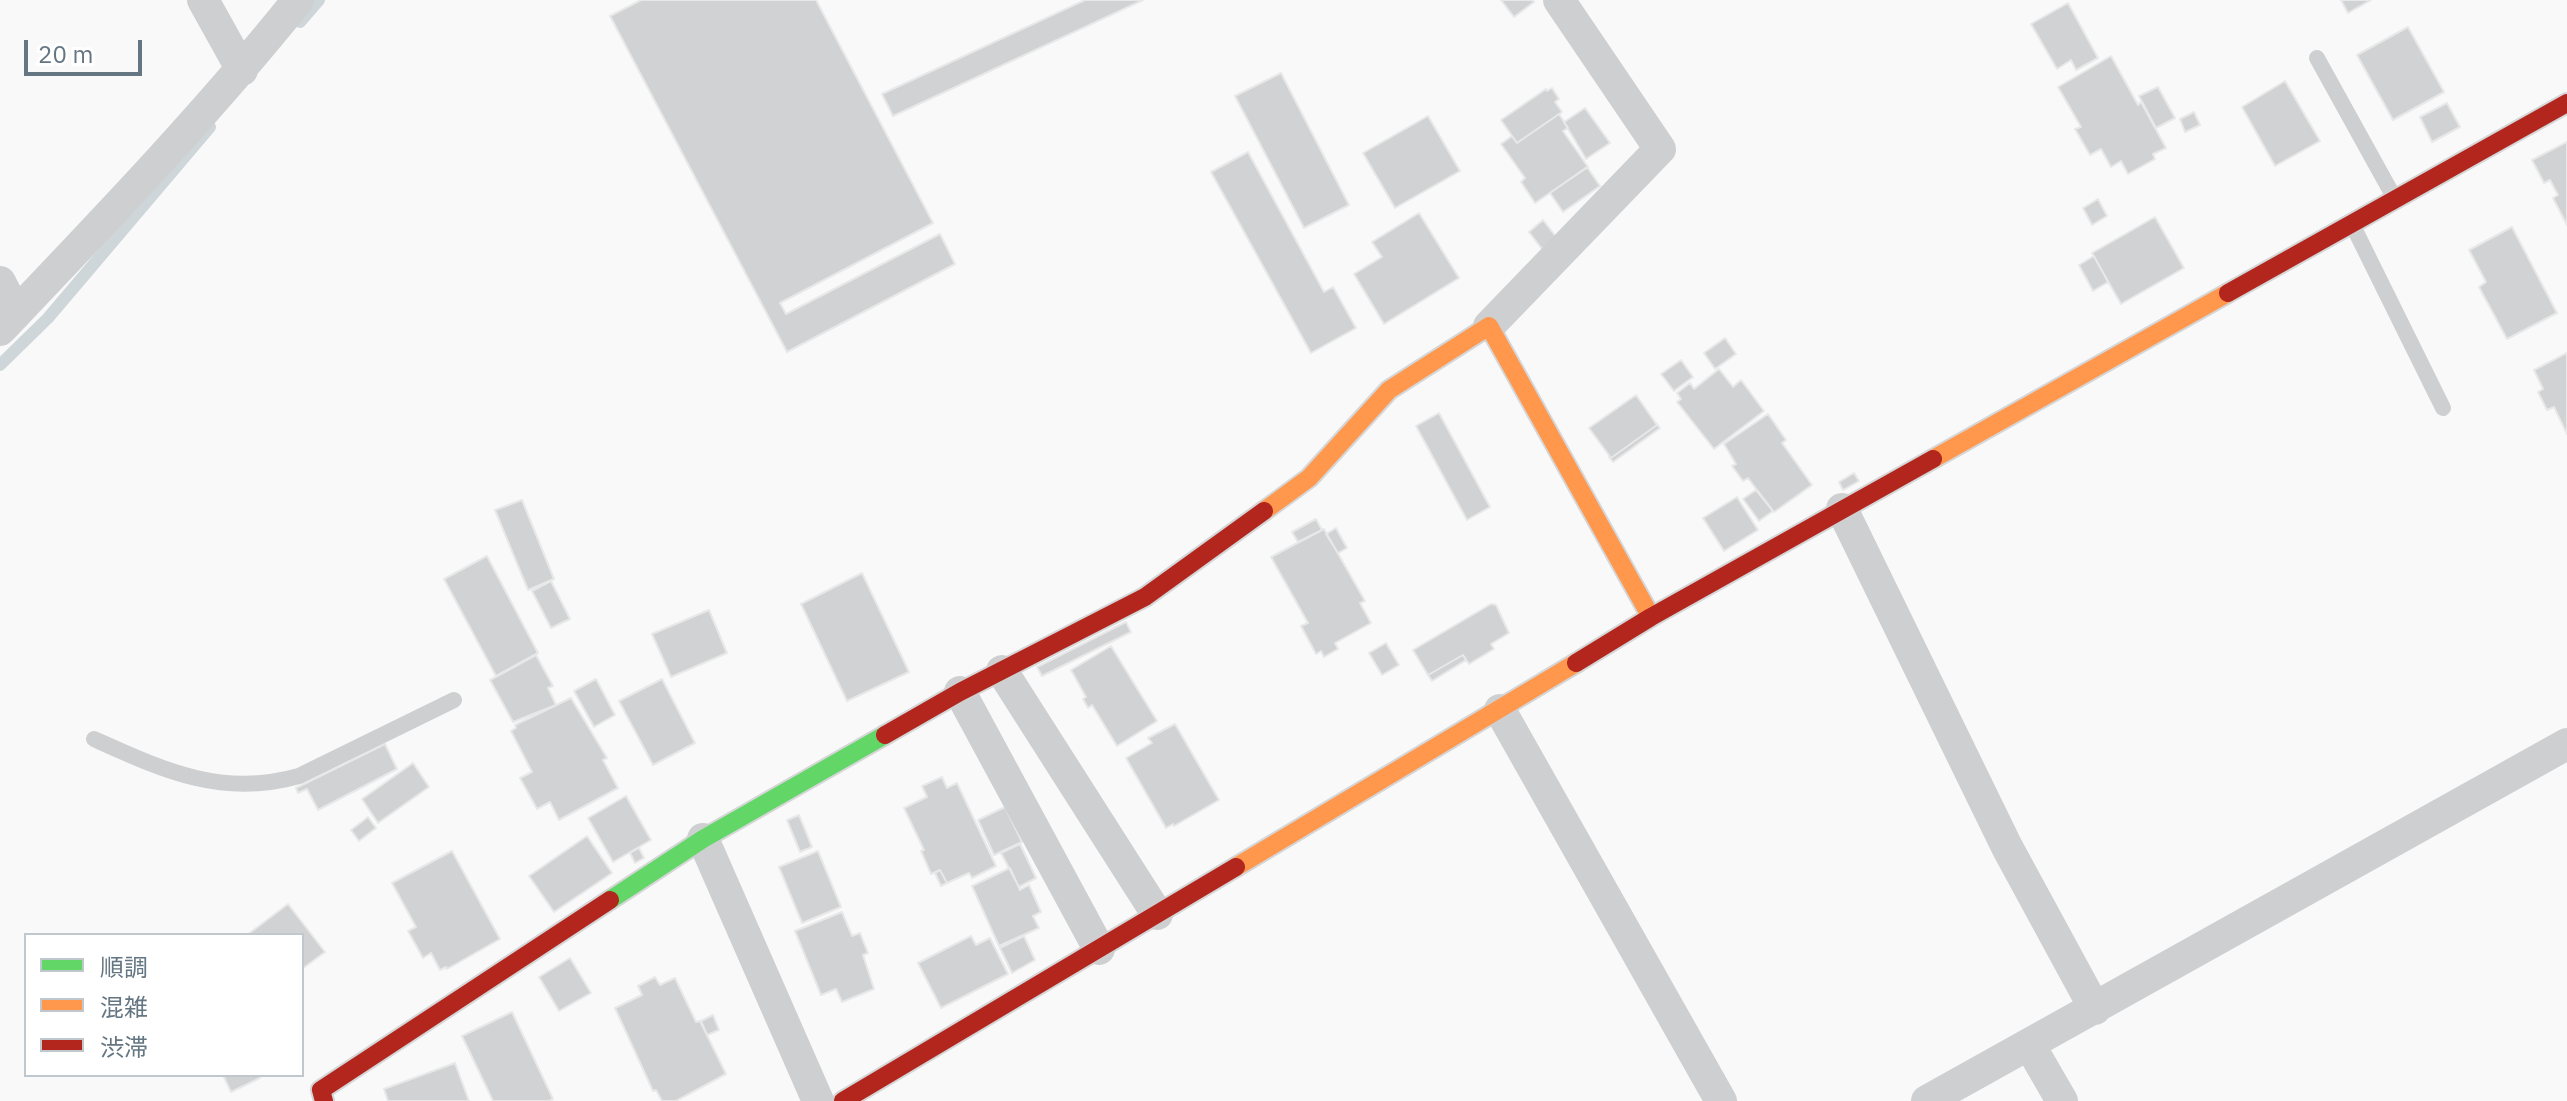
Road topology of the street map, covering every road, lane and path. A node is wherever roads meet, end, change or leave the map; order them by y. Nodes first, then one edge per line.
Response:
1 (203, 0) edge
2 (298, 0) edge
3 (1559, 0) edge
4 (2317, 58) dead end
5 (242, 70) junction
6 (2567, 103) edge
7 (2396, 200) junction
8 (2352, 225) junction
9 (0, 282) edge
10 (8, 322) edge
11 (1489, 326) junction
12 (2443, 408) dead end
13 (1842, 509) junction
14 (1651, 617) junction
15 (1002, 671) junction
16 (960, 692) junction
17 (454, 700) dead end
18 (1500, 710) junction
19 (94, 739) dead end
20 (2567, 744) edge
21 (703, 839) junction
22 (1157, 914) junction
23 (1099, 949) junction
24 (2095, 1009) junction
25 (2029, 1044) junction
26 (324, 1101) edge
27 (818, 1101) edge
28 (843, 1101) edge
29 (1721, 1101) edge
30 (1927, 1101) edge
31 (2062, 1101) edge

1 - 5 street
2 - 5 street
3 - 11 street
4 - 7 lane
5 - 10 street
6 - 7 street
7 - 8 street
8 - 12 lane
8 - 13 street
9 - 10 street
11 - 14 street
11 - 15 street
13 - 14 street
13 - 24 street
14 - 18 street
15 - 16 street
15 - 22 street
16 - 21 street
16 - 23 street
17 - 19 lane
18 - 22 street
18 - 29 street
20 - 24 street
21 - 26 street
21 - 27 street
22 - 23 street
23 - 28 street
24 - 25 street
25 - 30 street
25 - 31 street

